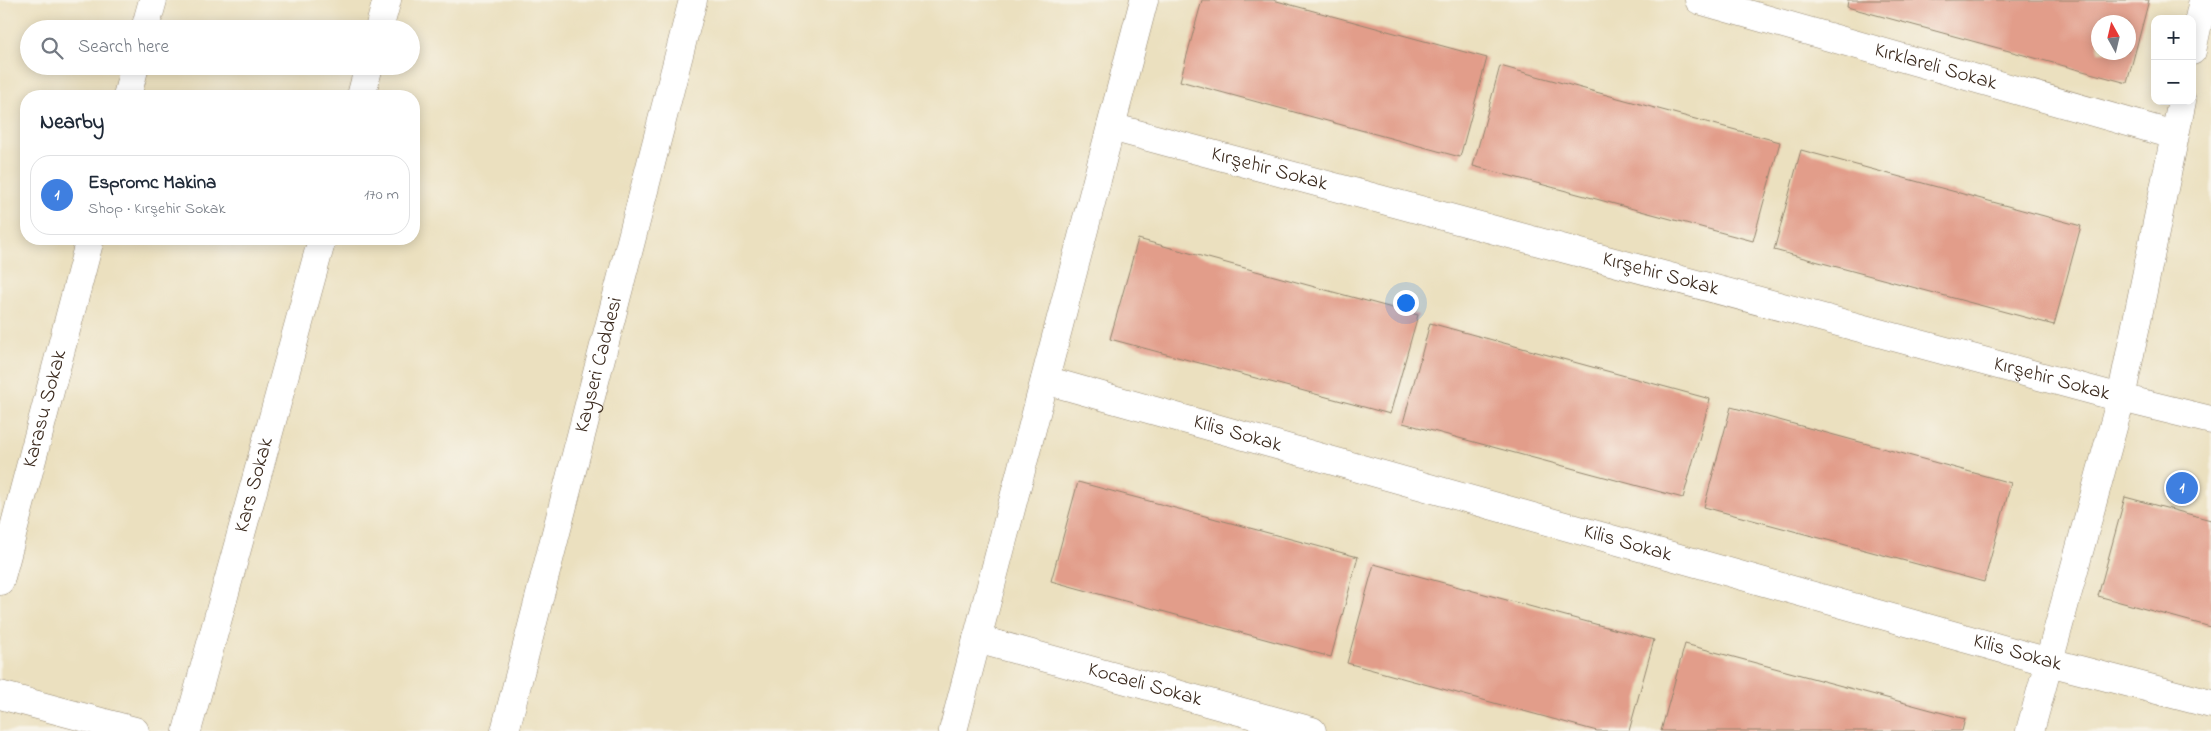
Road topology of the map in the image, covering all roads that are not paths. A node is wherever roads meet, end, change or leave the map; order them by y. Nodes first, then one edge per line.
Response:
1 (153, 0) edge
2 (387, 0) edge
3 (693, 0) edge
4 (1144, 0) edge
5 (1698, 0) edge
6 (2203, 0) edge
7 (147, 20) edge
8 (381, 20) edge
9 (2196, 33) edge
10 (133, 75) edge
11 (367, 75) edge
12 (129, 90) edge
13 (363, 90) edge
14 (2181, 105) edge
15 (1111, 127) junction
16 (2174, 135) junction
17 (88, 245) edge
18 (320, 245) edge
19 (1045, 380) junction
20 (2121, 398) junction
21 (2211, 420) edge
22 (0, 581) edge
23 (977, 639) junction
24 (2049, 662) junction
25 (0, 695) edge
26 (2211, 704) edge
27 (135, 731) edge
28 (187, 731) edge
29 (505, 731) edge
30 (952, 731) edge
31 (1312, 731) edge
32 (2030, 731) edge

1 - 7 street
2 - 8 street
3 - 29 street, Kayseri Caddesi
4 - 15 street
5 - 16 street, Kırklareli Sokak
6 - 9 street
10 - 12 street
11 - 13 street
14 - 16 street
15 - 19 street
15 - 20 street, Kırşehir Sokak
16 - 20 street
17 - 22 street, Karasu Sokak
18 - 28 street, Kars Sokak
19 - 23 street
19 - 24 street, Kilis Sokak
20 - 21 street, Kırşehir Sokak
20 - 24 street
23 - 30 street
23 - 31 street, Kocaeli Sokak
24 - 26 street, Kilis Sokak
24 - 32 street
25 - 27 street

